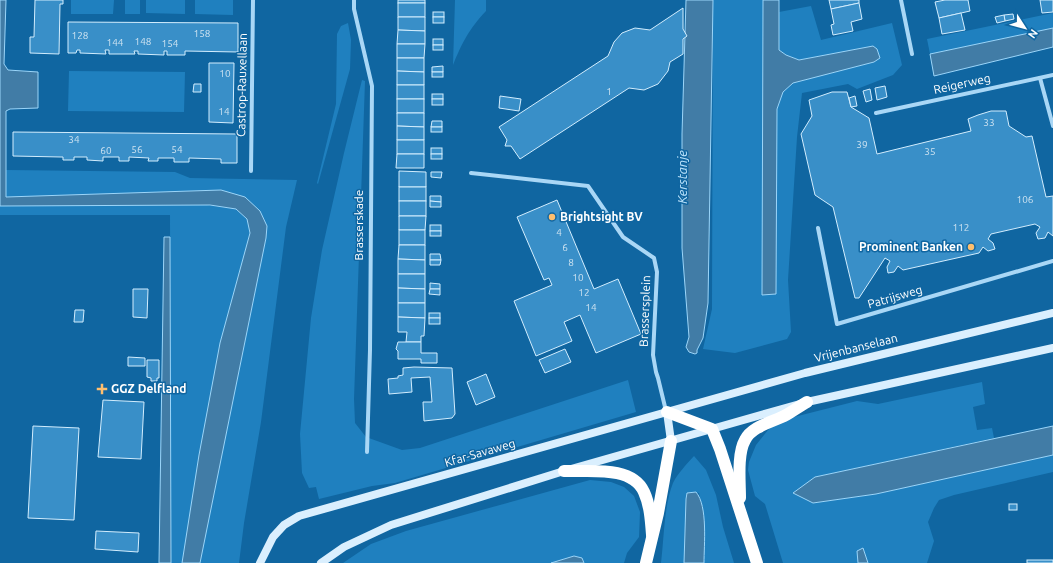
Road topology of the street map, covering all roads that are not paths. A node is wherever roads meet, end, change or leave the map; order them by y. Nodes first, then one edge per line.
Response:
1 (253, 0) edge
2 (354, 0) edge
3 (901, 0) edge
4 (912, 54) dead end
5 (1053, 75) edge
6 (1040, 78) junction
7 (876, 114) dead end
8 (1053, 126) edge
9 (251, 171) dead end
10 (471, 173) dead end
11 (818, 228) dead end
12 (1053, 261) edge
13 (1052, 312) edge
14 (1053, 348) edge
15 (807, 402) junction
16 (666, 412) junction
17 (712, 429) junction
18 (670, 441) junction
19 (367, 452) dead end
20 (564, 472) junction
21 (739, 507) junction
22 (652, 535) junction
23 (260, 563) edge
24 (321, 563) edge
25 (646, 563) edge
26 (757, 563) edge

1 - 9 street, Castrop-Rauxellaan
2 - 19 street, Brasserskade
3 - 4 street
5 - 6 street, Reigerweg
6 - 7 street, Reigerweg
6 - 8 street
10 - 16 street, Brassersplein
11 - 12 street, Patrijsweg
13 - 16 main road, Vrijenbanselaan
14 - 15 main road
15 - 17 main road
15 - 21 highway
16 - 17 highway
16 - 18 main road
16 - 23 main road, Kfar-Savaweg
17 - 18 main road
17 - 21 highway
18 - 20 main road
18 - 22 highway
20 - 22 highway
20 - 24 main road
21 - 26 highway
22 - 25 highway

